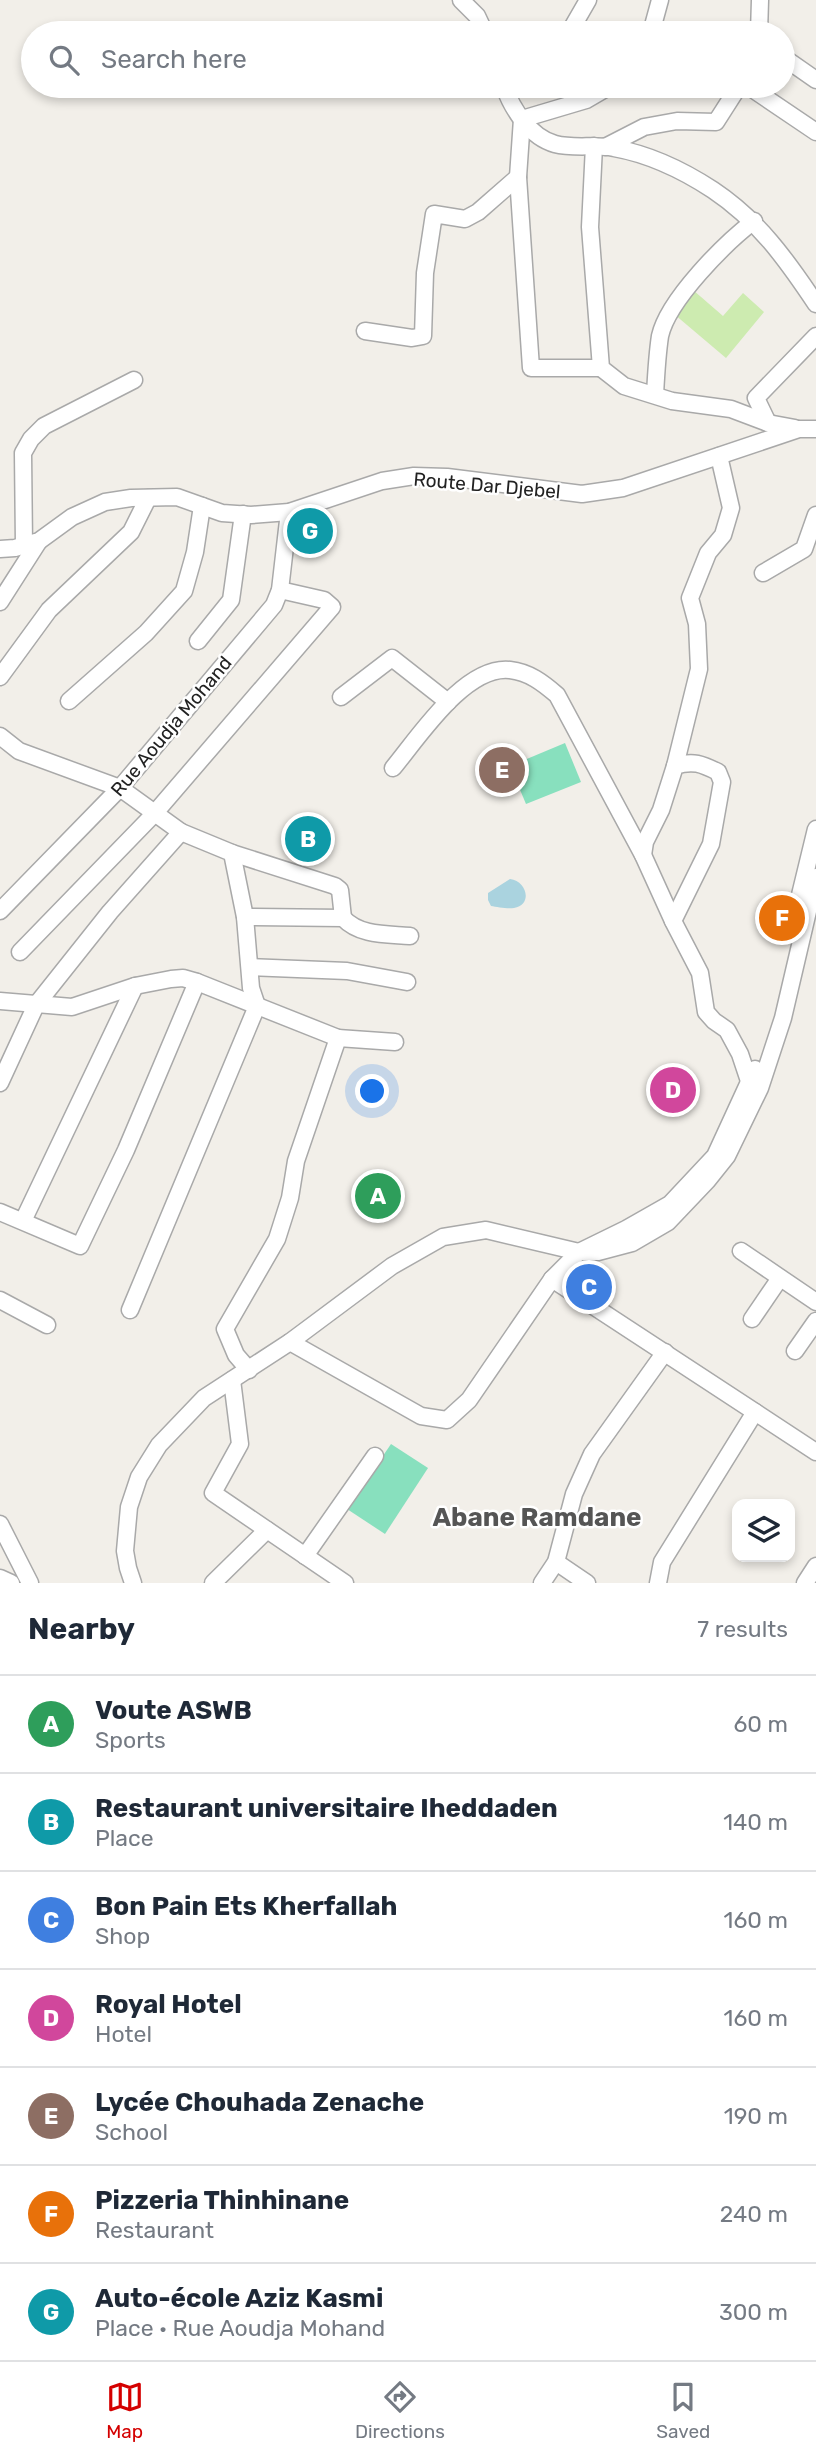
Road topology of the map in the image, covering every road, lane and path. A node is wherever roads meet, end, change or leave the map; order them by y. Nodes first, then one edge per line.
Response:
1 (461, 0) edge
2 (469, 0) edge
3 (588, 0) edge
4 (660, 0) edge
5 (760, 0) edge
6 (477, 16) junction
7 (479, 21) edge
8 (576, 21) edge
9 (654, 21) edge
10 (759, 21) edge
11 (795, 65) edge
12 (816, 80) edge
13 (508, 98) edge
14 (589, 98) edge
15 (731, 98) edge
16 (766, 98) edge
17 (523, 118) junction
18 (816, 132) edge
19 (599, 147) junction
20 (518, 177) junction
21 (754, 221) junction
22 (816, 304) edge
23 (365, 331) dead end
24 (816, 336) edge
25 (601, 368) junction
26 (134, 380) dead end
27 (654, 396) junction
28 (768, 423) junction
29 (799, 429) junction
30 (816, 429) edge
31 (719, 456) junction
32 (148, 498) junction
33 (202, 506) junction
34 (289, 512) junction
35 (243, 514) junction
36 (816, 515) edge
37 (32, 543) junction
38 (0, 549) edge
39 (810, 551) edge
40 (763, 573) dead end
41 (280, 590) junction
42 (0, 601) edge
43 (198, 641) dead end
44 (0, 677) edge
45 (341, 697) dead end
46 (69, 702) dead end
47 (448, 702) junction
48 (0, 736) edge
49 (676, 766) junction
50 (393, 768) dead end
51 (120, 788) junction
52 (154, 814) junction
53 (816, 829) edge
54 (181, 832) junction
55 (232, 853) junction
56 (643, 855) junction
57 (816, 877) edge
58 (1, 907) edge
59 (244, 918) junction
60 (343, 918) junction
61 (673, 921) junction
62 (411, 936) dead end
63 (20, 952) dead end
64 (250, 967) junction
65 (197, 982) junction
66 (407, 982) dead end
67 (135, 986) junction
68 (0, 1001) edge
69 (36, 1005) junction
70 (257, 1006) junction
71 (338, 1038) junction
72 (395, 1042) dead end
73 (0, 1083) edge
74 (750, 1084) junction
75 (0, 1212) edge
76 (23, 1221) junction
77 (740, 1251) dead end
78 (579, 1252) junction
79 (780, 1278) junction
80 (552, 1279) junction
81 (0, 1300) edge
82 (816, 1302) edge
83 (130, 1310) dead end
84 (752, 1319) dead end
85 (816, 1321) edge
86 (47, 1325) dead end
87 (290, 1342) junction
88 (795, 1351) dead end
89 (664, 1352) junction
90 (249, 1370) junction
91 (232, 1380) junction
92 (755, 1412) junction
93 (816, 1452) edge
94 (375, 1456) dead end
95 (0, 1524) edge
96 (267, 1530) junction
97 (305, 1556) junction
98 (556, 1562) junction
99 (816, 1566) edge
100 (0, 1578) edge
101 (11, 1583) edge
102 (30, 1583) edge
103 (133, 1583) edge
104 (213, 1583) edge
105 (345, 1583) edge
106 (542, 1583) edge
107 (587, 1583) edge
108 (658, 1583) edge
109 (805, 1583) edge

1 - 6 street
2 - 6 street
3 - 8 street
4 - 9 street
5 - 10 street
6 - 7 street
11 - 12 street
13 - 17 street
14 - 17 street
15 - 19 street
16 - 18 street
17 - 19 street
17 - 20 street
19 - 21 street
19 - 25 street
20 - 23 street
20 - 25 street
21 - 22 street
21 - 27 street
24 - 28 street
25 - 27 street
26 - 37 street
27 - 28 street
28 - 29 street
29 - 30 street, Route Dar Djebel
29 - 31 street, Route Dar Djebel
31 - 34 street, Route Dar Djebel
31 - 49 street
32 - 33 street, Route Dar Djebel
32 - 37 street, Route Dar Djebel
32 - 44 street
33 - 35 street, Route Dar Djebel
33 - 46 street
34 - 35 street, Route Dar Djebel
34 - 41 street, Rue Aoudja Mohand
35 - 43 street
36 - 39 street
37 - 38 street, Route Dar Djebel
37 - 42 street
39 - 40 street
41 - 51 street, Rue Aoudja Mohand
41 - 52 street
45 - 47 street
47 - 50 street
47 - 56 street
48 - 51 street
49 - 56 street
49 - 61 street
51 - 52 street
51 - 58 street, Rue Aoudja Mohand
52 - 54 street
52 - 63 street
53 - 74 street
54 - 55 street
54 - 69 street
55 - 59 street
55 - 60 street
56 - 61 street
57 - 78 street
59 - 60 street
59 - 64 street
60 - 62 street
61 - 74 street
64 - 66 street
64 - 70 street
65 - 67 street
65 - 70 street
65 - 76 street
67 - 69 street
67 - 76 street
68 - 69 street
69 - 73 street
70 - 71 street
70 - 83 street
71 - 72 street
71 - 90 street
74 - 78 street
75 - 76 street
77 - 79 street
78 - 80 street
78 - 87 street
79 - 82 street
79 - 84 street
80 - 87 street
80 - 89 street
81 - 86 street
85 - 88 street
87 - 90 street
89 - 92 street
89 - 98 street
90 - 91 street
91 - 96 street
91 - 103 street
92 - 93 street
92 - 108 street
94 - 97 street
95 - 102 street
96 - 97 street
96 - 104 street
97 - 105 street
98 - 106 street
98 - 107 street
99 - 109 street
100 - 101 street

